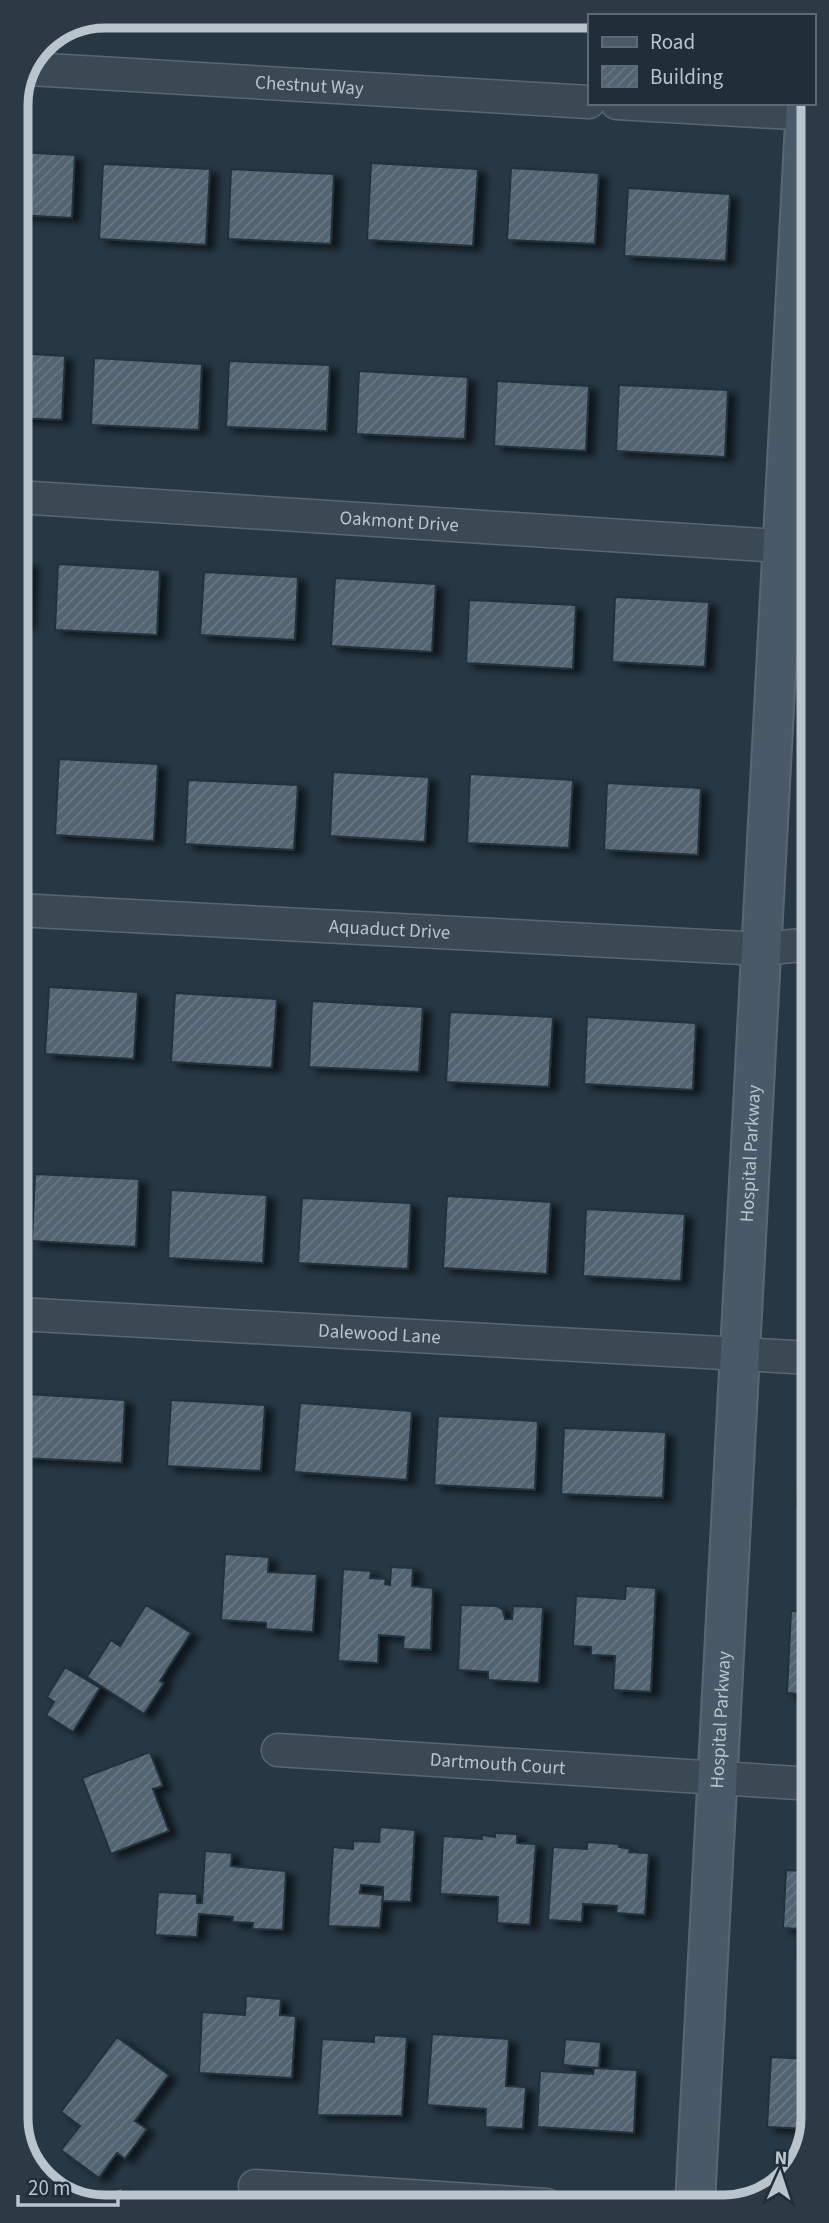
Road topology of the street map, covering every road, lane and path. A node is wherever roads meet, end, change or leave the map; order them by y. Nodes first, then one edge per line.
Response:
1 (37, 69) edge
2 (588, 102) edge
3 (664, 105) edge
4 (801, 111) edge
5 (801, 373) edge
6 (28, 498) edge
7 (797, 547) edge
8 (28, 912) edge
9 (801, 945) edge
10 (762, 949) junction
11 (28, 1315) edge
12 (740, 1354) junction
13 (801, 1358) edge
14 (278, 1750) dead end
15 (718, 1778) junction
16 (801, 1783) edge
17 (255, 2186) dead end
18 (393, 2195) edge
19 (695, 2195) edge

1 - 2 street, Chestnut Way
3 - 4 street
5 - 7 street, Hospital Parkway
6 - 7 street, Oakmont Drive
7 - 10 street, Hospital Parkway
8 - 10 street, Aquaduct Drive
9 - 10 street, Aquaduct Drive
10 - 12 street, Hospital Parkway
11 - 12 street, Dalewood Lane
12 - 13 street, Dalewood Lane
12 - 15 street, Hospital Parkway
14 - 15 street, Dartmouth Court
15 - 16 street, Dartmouth Court
15 - 19 street, Hospital Parkway
17 - 18 street

